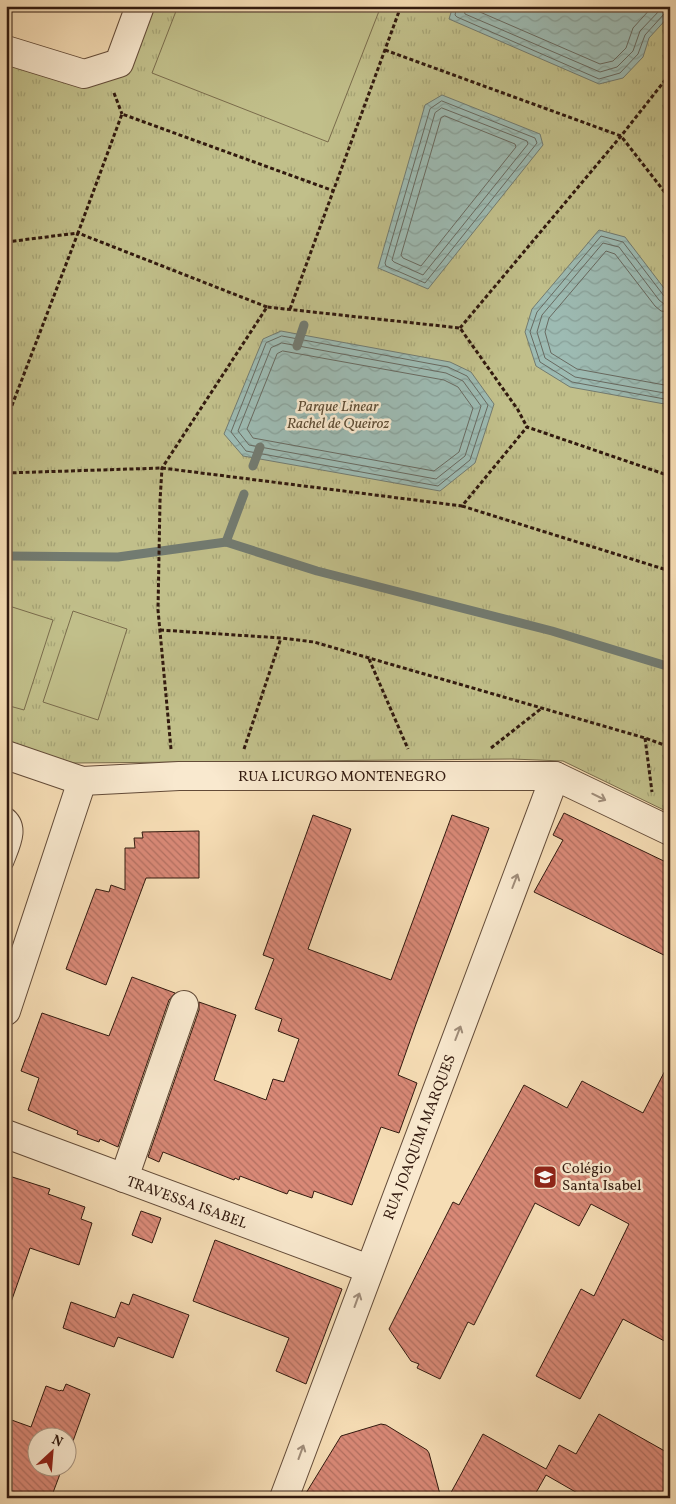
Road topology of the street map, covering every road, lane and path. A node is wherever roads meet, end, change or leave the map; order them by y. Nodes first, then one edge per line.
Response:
1 (140, 6) edge
2 (401, 6) edge
3 (6, 50) edge
4 (385, 50) junction
5 (670, 74) edge
6 (112, 89) dead end
7 (122, 114) junction
8 (621, 136) junction
9 (334, 191) junction
10 (670, 199) edge
11 (78, 233) junction
12 (6, 242) edge
13 (266, 306) junction
14 (290, 309) junction
15 (460, 328) junction
16 (6, 421) edge
17 (527, 427) junction
18 (162, 468) junction
19 (6, 473) edge
20 (670, 476) edge
21 (462, 506) junction
22 (670, 571) edge
23 (160, 630) junction
24 (281, 638) junction
25 (368, 658) junction
26 (542, 708) junction
27 (645, 738) junction
28 (670, 747) edge
29 (171, 752) dead end
30 (244, 752) dead end
31 (409, 752) dead end
32 (486, 752) dead end
33 (6, 755) edge
34 (555, 776) junction
35 (82, 781) junction
36 (652, 794) dead end
37 (6, 814) edge
38 (670, 831) edge
39 (6, 862) edge
40 (184, 1005) dead end
41 (6, 1011) edge
42 (6, 1134) edge
43 (124, 1178) junction
44 (369, 1269) junction
45 (284, 1498) edge

1 - 3 street
2 - 4 path
4 - 8 path
4 - 9 path
5 - 8 path
6 - 7 path
7 - 9 path
7 - 11 path
8 - 10 path
8 - 15 path
9 - 14 path
11 - 12 path
11 - 13 path
11 - 16 path
13 - 14 path
13 - 18 path
14 - 15 path
15 - 17 path
17 - 20 path
17 - 21 path
18 - 19 path
18 - 21 path
18 - 23 path
21 - 22 path
23 - 24 path
23 - 29 path
24 - 25 path
24 - 30 path
25 - 26 path
25 - 31 path
26 - 27 path
26 - 32 path
27 - 28 path
27 - 36 path
33 - 35 street, RUA LICURGO MONTENEGRO
34 - 35 street, RUA LICURGO MONTENEGRO
34 -> 38 street, RUA LICURGO MONTENEGRO
44 -> 34 street, RUA JOAQUIM MARQUES
35 - 41 street
37 - 39 lane
40 - 43 street
42 - 43 street, TRAVESSA ISABEL
43 - 44 street, TRAVESSA ISABEL
45 -> 44 street, RUA JOAQUIM MARQUES

